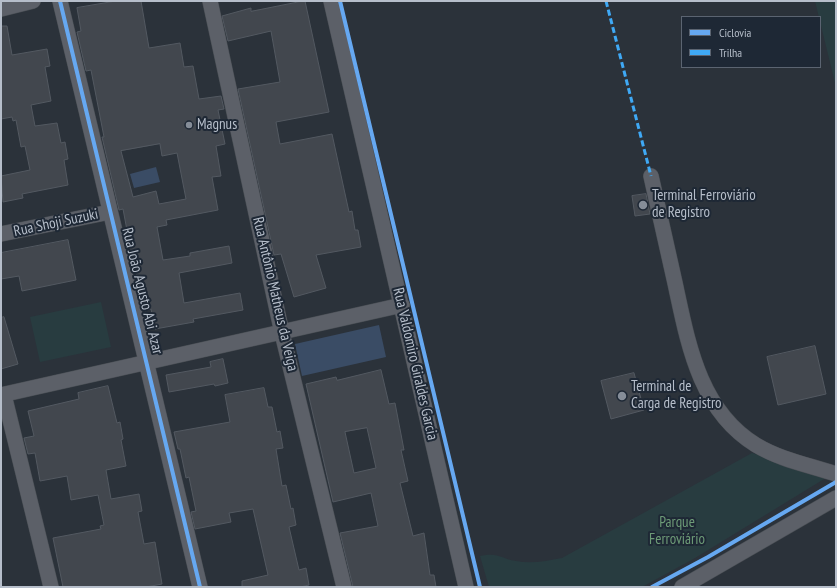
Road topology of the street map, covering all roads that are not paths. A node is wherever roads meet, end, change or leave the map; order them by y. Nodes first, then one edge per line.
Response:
1 (33, 1) edge
2 (60, 1) edge
3 (210, 1) edge
4 (331, 1) edge
5 (1, 9) edge
6 (651, 176) dead end
7 (110, 212) junction
8 (1, 234) edge
9 (402, 305) junction
10 (282, 332) junction
11 (147, 363) junction
12 (3, 395) edge
13 (836, 474) edge
14 (836, 498) edge
15 (51, 587) edge
16 (200, 587) edge
17 (344, 587) edge
18 (466, 587) edge
19 (682, 587) edge

1 - 5 street
2 - 7 street, Rua João Agusto Abi Azar
3 - 10 street, Rua Antônio Matheus da Veiga
4 - 9 street, Rua Valdomiro Giraldes Garcia
6 - 13 street
7 - 8 street, Rua Shoji Suzuki
7 - 11 street, Rua João Agusto Abi Azar
9 - 10 street
9 - 18 street, Rua Valdomiro Giraldes Garcia
10 - 11 street
10 - 17 street, Rua Antônio Matheus da Veiga
11 - 12 street
11 - 16 street, Rua João Agusto Abi Azar
12 - 15 street
14 - 19 street

